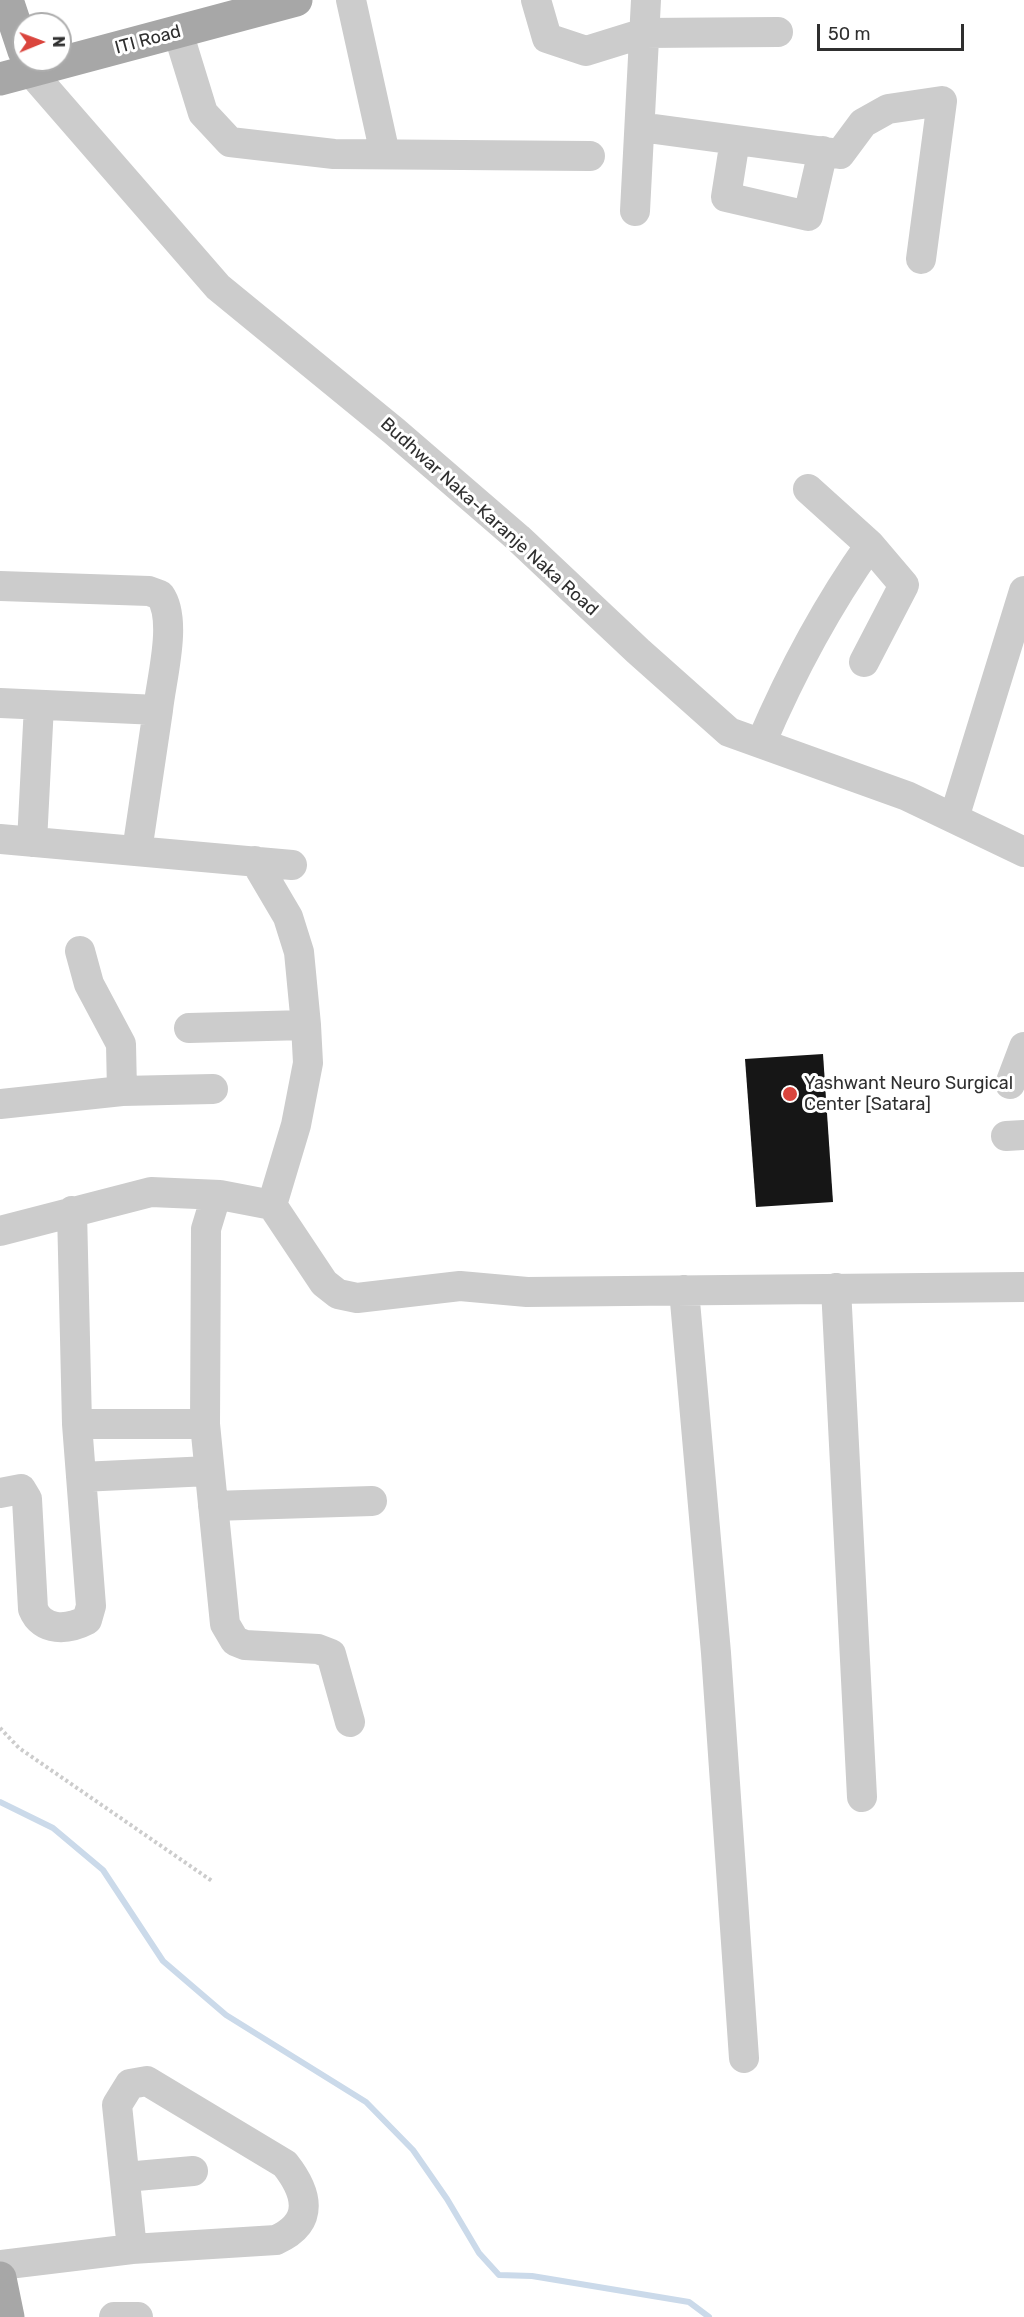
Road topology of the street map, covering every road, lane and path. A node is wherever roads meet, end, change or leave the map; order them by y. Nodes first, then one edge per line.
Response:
1 (7, 0) edge
2 (296, 0) edge
3 (351, 0) edge
4 (536, 0) edge
5 (646, 0) edge
6 (12, 27) edge
7 (178, 32) junction
8 (778, 32) dead end
9 (644, 33) junction
10 (72, 46) edge
11 (33, 72) edge
12 (640, 127) junction
13 (735, 140) junction
14 (823, 151) junction
15 (385, 154) junction
16 (590, 156) dead end
17 (635, 211) dead end
18 (921, 259) dead end
19 (808, 489) dead end
20 (870, 545) junction
21 (0, 586) edge
22 (1024, 591) edge
23 (864, 662) dead end
24 (0, 703) edge
25 (39, 705) junction
26 (158, 710) junction
27 (761, 743) junction
28 (954, 818) junction
29 (0, 839) edge
30 (32, 842) junction
31 (136, 851) junction
32 (1024, 852) edge
33 (255, 861) junction
34 (292, 865) dead end
35 (80, 951) dead end
36 (306, 1025) junction
37 (189, 1028) dead end
38 (1024, 1047) edge
39 (1010, 1084) dead end
40 (213, 1089) dead end
41 (122, 1091) junction
42 (0, 1104) edge
43 (220, 1195) junction
44 (272, 1205) junction
45 (72, 1211) junction
46 (0, 1231) edge
47 (1024, 1287) edge
48 (836, 1288) junction
49 (684, 1290) junction
50 (78, 1424) junction
51 (205, 1424) junction
52 (209, 1471) junction
53 (81, 1478) junction
54 (0, 1493) edge
55 (372, 1502) dead end
56 (213, 1506) junction
57 (350, 1722) dead end
58 (0, 1728) edge
59 (862, 1797) dead end
60 (212, 1881) dead end
61 (744, 2058) dead end
62 (193, 2171) dead end
63 (124, 2177) junction
64 (132, 2249) junction
65 (0, 2265) edge
66 (0, 2278) edge
67 (8, 2317) edge
68 (114, 2317) edge
69 (138, 2317) edge

1 - 6 main road
2 - 7 main road, ITI Road
3 - 15 street
4 - 9 street
5 - 9 street
7 - 10 main road, ITI Road
7 - 15 street
8 - 9 street
9 - 12 street
11 - 27 street, Budhwar Naka-Karanje Naka Road
12 - 13 street
12 - 17 street
13 - 14 street
13 - 14 street
14 - 18 street
15 - 16 street
19 - 20 street
20 - 23 street
20 - 27 street
21 - 26 street
22 - 28 street
24 - 25 street
25 - 26 street
25 - 30 street
26 - 31 street
27 - 28 street, Budhwar Naka-Karanje Naka Road
28 - 32 street, Budhwar Naka-Karanje Naka Road
29 - 30 street
30 - 31 street
31 - 33 street
33 - 34 street
33 - 36 street
35 - 41 street
36 - 37 street
36 - 44 street
38 - 39 street
40 - 41 street
41 - 42 street
43 - 44 street
43 - 45 street
43 - 51 street
44 - 49 street
45 - 46 street
45 - 50 street
47 - 48 street
48 - 49 street
48 - 59 street
49 - 61 street
50 - 51 street
50 - 53 street
51 - 52 street
52 - 53 street
52 - 56 street
53 - 54 street
55 - 56 street
56 - 57 street
58 - 60 path
62 - 63 street
63 - 64 street
63 - 64 street
64 - 65 street
66 - 67 main road
68 - 69 street

